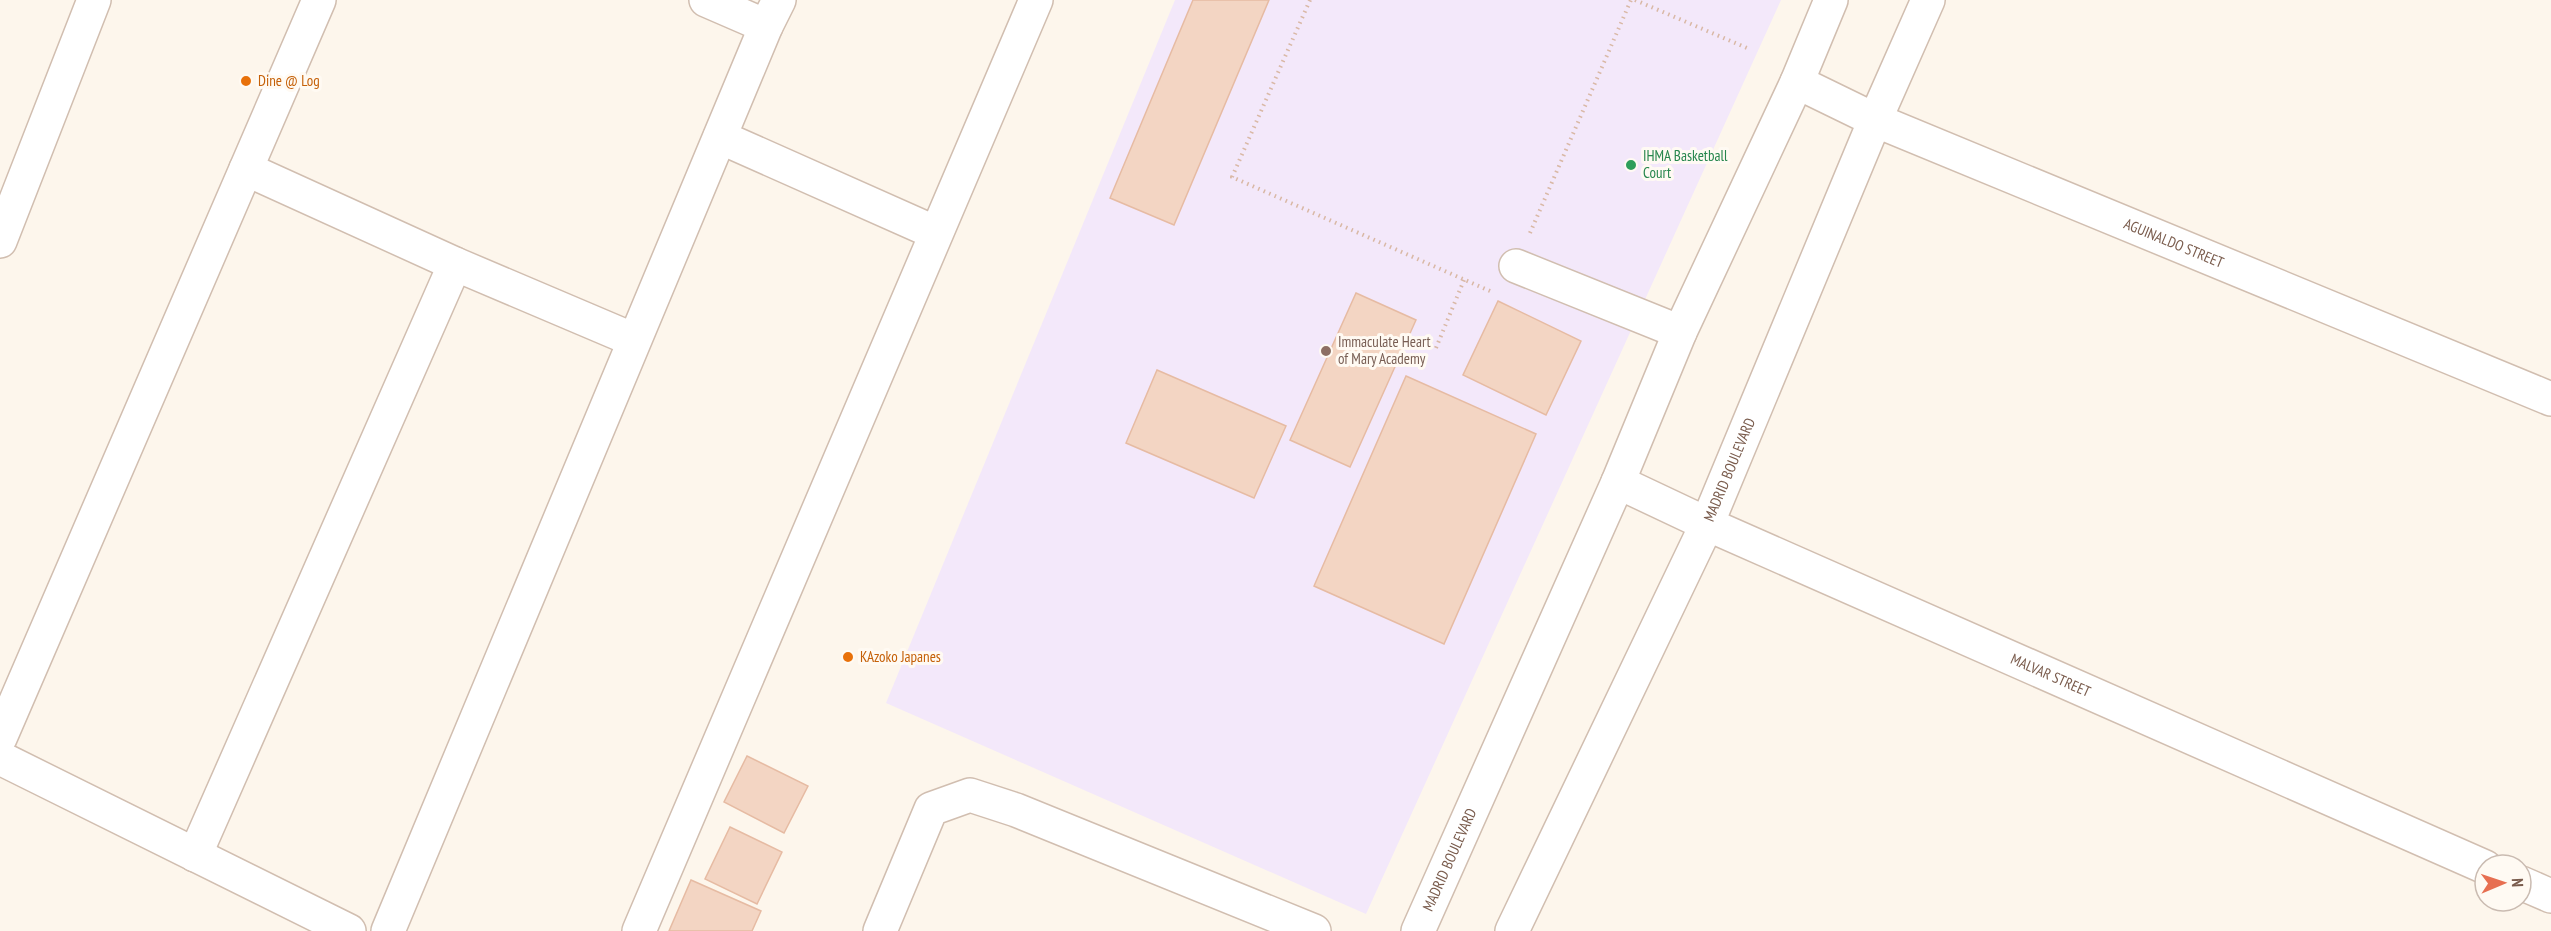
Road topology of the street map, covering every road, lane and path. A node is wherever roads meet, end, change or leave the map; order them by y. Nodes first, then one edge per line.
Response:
1 (94, 0) edge
2 (319, 0) edge
3 (706, 0) edge
4 (1036, 0) edge
5 (1310, 0) edge
6 (1633, 0) edge
7 (1831, 0) edge
8 (1928, 0) edge
9 (772, 13) edge
10 (1747, 48) dead end
11 (1797, 82) junction
12 (1875, 120) junction
13 (720, 137) junction
14 (246, 169) junction
15 (936, 233) junction
16 (1, 236) edge
17 (455, 264) junction
18 (1516, 266) junction
19 (1464, 280) junction
20 (1680, 332) junction
21 (634, 340) junction
22 (1436, 348) dead end
23 (2551, 399) edge
24 (1618, 482) junction
25 (1707, 524) junction
26 (0, 738) edge
27 (0, 758) edge
28 (195, 855) junction
29 (2473, 862) edge
30 (2533, 888) edge
31 (2551, 896) edge
32 (349, 931) edge
33 (388, 931) edge
34 (639, 931) edge
35 (880, 931) edge
36 (1314, 931) edge
37 (1419, 931) edge
38 (1512, 931) edge

1 - 16 street
2 - 14 street
3 - 9 street
4 - 15 street
5 - 19 path
6 - 10 path
6 - 18 path
7 - 11 street, MADRID BOULEVARD
8 - 12 street, MADRID BOULEVARD
9 - 13 street
11 - 12 street, AGUINALDO STREET
11 - 20 street, MADRID BOULEVARD
12 - 23 street, AGUINALDO STREET
12 - 25 street, MADRID BOULEVARD
13 - 15 street
13 - 21 street
14 - 17 street
14 - 26 street
15 - 34 street
17 - 21 street
17 - 28 street
18 - 19 path
18 - 20 street
19 - 22 path
20 - 24 street, MADRID BOULEVARD
21 - 33 street
24 - 25 street, MALVAR STREET
24 - 37 street, MADRID BOULEVARD
25 - 29 street, MALVAR STREET
25 - 38 street, MADRID BOULEVARD
27 - 28 street
28 - 32 street
30 - 31 street
35 - 36 street

